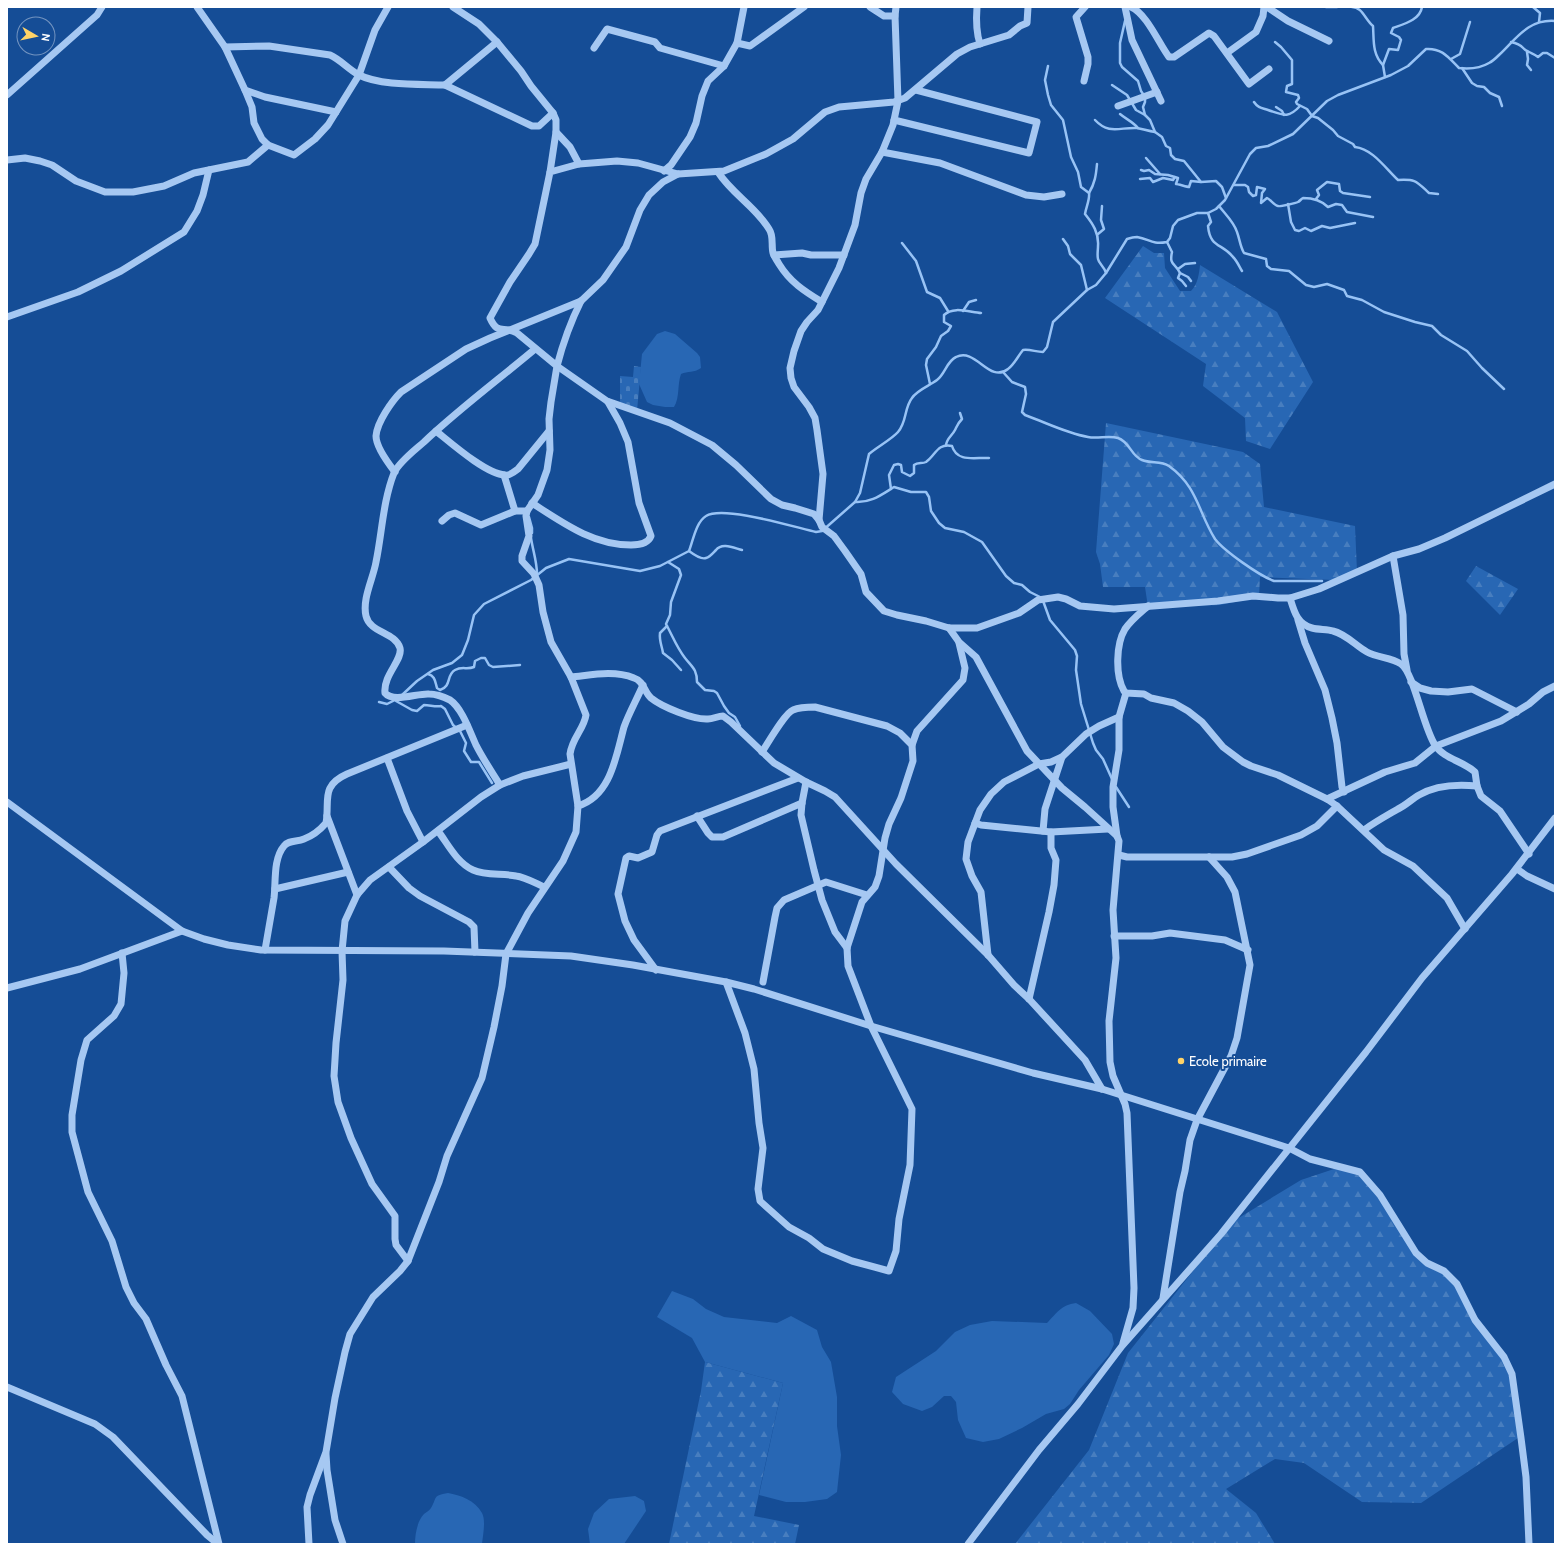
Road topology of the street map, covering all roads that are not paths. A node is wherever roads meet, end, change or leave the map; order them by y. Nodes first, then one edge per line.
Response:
1 (102, 7) edge
2 (197, 7) edge
3 (388, 7) edge
4 (453, 7) edge
5 (744, 7) edge
6 (804, 7) edge
7 (870, 7) edge
8 (896, 7) edge
9 (977, 7) edge
10 (1028, 7) edge
11 (1085, 7) edge
12 (1125, 7) edge
13 (1131, 7) edge
14 (1264, 7) edge
15 (1268, 7) edge
16 (895, 16) junction
17 (1329, 41) dead end
18 (497, 42) junction
19 (737, 43) junction
20 (980, 44) junction
21 (225, 47) junction
22 (594, 48) dead end
23 (1226, 53) junction
24 (724, 66) junction
25 (1269, 69) dead end
26 (359, 74) junction
27 (1084, 81) dead end
28 (445, 85) junction
29 (245, 90) junction
30 (916, 90) junction
31 (1157, 92) junction
32 (7, 95) edge
33 (898, 101) junction
34 (1161, 101) dead end
35 (1118, 106) dead end
36 (336, 112) junction
37 (553, 113) junction
38 (894, 120) junction
39 (556, 132) junction
40 (268, 145) junction
41 (882, 152) junction
42 (7, 160) edge
43 (579, 164) junction
44 (209, 170) junction
45 (664, 171) junction
46 (550, 172) junction
47 (718, 172) junction
48 (678, 174) junction
49 (1062, 194) dead end
50 (774, 255) junction
51 (844, 256) junction
52 (581, 301) junction
53 (822, 302) junction
54 (7, 316) edge
55 (510, 330) junction
56 (535, 349) junction
57 (558, 366) junction
58 (607, 401) junction
59 (436, 431) junction
60 (549, 431) junction
61 (395, 472) junction
62 (504, 475) junction
63 (1555, 484) edge
64 (532, 503) junction
65 (515, 510) junction
66 (527, 511) junction
67 (819, 520) junction
68 (442, 521) dead end
69 (1393, 556) junction
70 (1290, 598) junction
71 (1148, 606) junction
72 (1298, 619) junction
73 (949, 628) junction
74 (959, 642) junction
75 (1407, 670) junction
76 (571, 677) junction
77 (1411, 682) junction
78 (643, 685) junction
79 (1555, 686) edge
80 (1126, 692) junction
81 (1516, 712) junction
82 (1119, 717) junction
83 (467, 725) junction
84 (912, 745) junction
85 (1436, 746) junction
86 (762, 752) junction
87 (387, 758) junction
88 (1062, 758) junction
89 (571, 764) junction
90 (1039, 764) junction
91 (798, 778) junction
92 (1054, 781) junction
93 (806, 782) junction
94 (500, 785) junction
95 (1476, 786) junction
96 (1344, 792) junction
97 (1327, 799) junction
98 (7, 802) edge
99 (802, 803) junction
100 (578, 806) junction
101 (1337, 806) junction
102 (326, 814) junction
103 (697, 816) junction
104 (1555, 818) edge
105 (975, 823) junction
106 (1108, 829) junction
107 (1364, 830) junction
108 (438, 831) junction
109 (1043, 831) junction
110 (1051, 832) junction
111 (1117, 836) junction
112 (423, 842) junction
113 (882, 849) junction
114 (1529, 854) junction
115 (1119, 855) junction
116 (1209, 858) junction
117 (389, 866) junction
118 (1517, 869) junction
119 (348, 872) junction
120 (818, 885) junction
121 (544, 887) junction
122 (275, 889) junction
123 (1555, 890) edge
124 (357, 895) junction
125 (867, 895) junction
126 (1465, 929) junction
127 (182, 931) junction
128 (1114, 936) junction
129 (847, 948) junction
130 (265, 950) junction
131 (1248, 950) junction
132 (342, 951) junction
133 (475, 952) junction
134 (122, 953) junction
135 (506, 954) junction
136 (988, 955) junction
137 (656, 970) junction
138 (726, 982) junction
139 (763, 982) dead end
140 (7, 988) edge
141 (1029, 999) junction
142 (871, 1026) junction
143 (1102, 1089) junction
144 (1121, 1095) junction
145 (1197, 1120) junction
146 (1289, 1148) junction
147 (408, 1262) junction
148 (1163, 1298) junction
149 (1122, 1346) junction
150 (7, 1387) edge
151 (326, 1452) junction
152 (218, 1544) edge
153 (309, 1544) edge
154 (343, 1544) edge
155 (968, 1544) edge
156 (1529, 1544) edge

1 - 32 street
2 - 21 street
3 - 26 street
4 - 18 street
5 - 19 street
6 - 19 street
7 - 16 street
8 - 16 street
9 - 20 street
10 - 20 street
11 - 27 street
12 - 31 street
13 - 23 street
14 - 23 street
15 - 17 street
16 - 33 street
18 - 28 street
18 - 37 street
19 - 24 street
20 - 30 street
21 - 26 street
21 - 29 street
22 - 24 street
23 - 25 street
24 - 45 street
26 - 28 street
26 - 36 street
28 - 37 street
29 - 36 street
29 - 40 street
30 - 33 street
30 - 38 street
31 - 34 street
31 - 35 street
33 - 38 street
33 - 47 street
36 - 40 street
37 - 39 street
38 - 41 street
39 - 43 street
39 - 46 street
40 - 44 street
41 - 49 street
41 - 51 street
42 - 44 street
43 - 45 street
43 - 46 street
44 - 54 street
45 - 48 street
46 - 55 street
47 - 48 street
47 - 50 street
48 - 52 street
50 - 51 street
50 - 53 street
51 - 53 street
52 - 55 street
52 - 57 street
53 - 67 street
55 - 56 street
55 - 61 street
56 - 57 street
56 - 59 street
57 - 58 street
57 - 60 street
58 - 64 street
58 - 67 street
59 - 61 street
59 - 62 street
60 - 62 street
60 - 64 street
61 - 83 street
62 - 65 street
63 - 69 street
64 - 66 street
65 - 66 street
65 - 68 street
66 - 76 street
67 - 73 street
69 - 70 street
69 - 75 street
70 - 71 street
70 - 72 street
71 - 73 street
71 - 80 street
72 - 75 street
72 - 96 street
73 - 74 street
74 - 84 street
74 - 90 street
75 - 77 street
76 - 78 street
76 - 89 street
77 - 81 street
77 - 85 street
78 - 86 street
78 - 100 street
79 - 81 street
80 - 82 street
80 - 97 street
81 - 85 street
82 - 88 street
82 - 111 street
83 - 87 street
83 - 94 street
84 - 86 street
84 - 113 street
85 - 95 street
85 - 96 street
86 - 91 street
87 - 102 street
87 - 112 street
88 - 90 street
88 - 92 street
89 - 94 street
89 - 100 street
90 - 92 street
90 - 105 street
91 - 93 street
91 - 103 street
92 - 106 street
92 - 109 street
93 - 99 street
93 - 113 street
94 - 108 street
95 - 107 street
95 - 114 street
96 - 97 street
97 - 101 street
98 - 127 street
99 - 103 street
99 - 120 street
100 - 121 street
101 - 107 street
101 - 116 street
102 - 119 street
102 - 122 street
103 - 137 street
104 - 114 street
105 - 109 street
105 - 136 street
106 - 110 street
106 - 111 street
107 - 126 street
108 - 112 street
108 - 121 street
109 - 110 street
110 - 141 street
111 - 115 street
112 - 117 street
113 - 125 street
113 - 136 street
114 - 118 street
115 - 116 street
115 - 128 street
116 - 131 street
117 - 124 street
117 - 133 street
118 - 123 street
118 - 126 street
119 - 122 street
119 - 124 street
120 - 125 street
120 - 129 street
120 - 139 street
121 - 135 street
122 - 130 street
124 - 132 street
125 - 129 street
126 - 146 street
127 - 130 street
127 - 134 street
128 - 131 street
128 - 144 street
129 - 142 street
130 - 132 street
131 - 145 street
132 - 133 street
132 - 147 street
133 - 135 street
134 - 140 street
134 - 152 street
135 - 137 street
135 - 147 street
136 - 141 street
137 - 138 street
138 - 142 street
138 - 142 street
141 - 143 street
142 - 143 street
143 - 144 street
144 - 145 street
144 - 149 street
145 - 146 street
145 - 148 street
146 - 148 street
146 - 156 street
147 - 151 street
148 - 149 street
149 - 155 street
150 - 152 street
151 - 153 street
151 - 154 street

